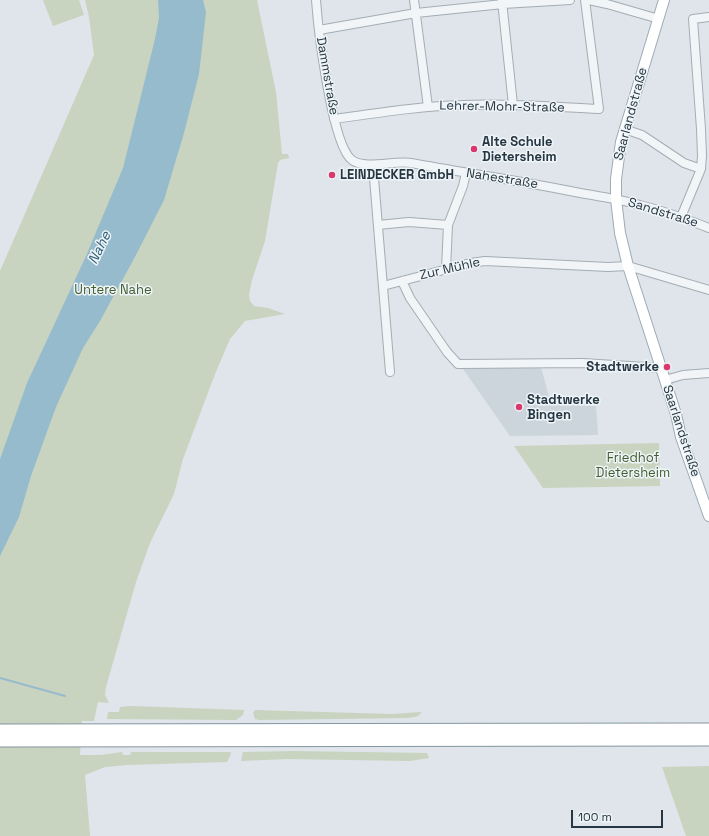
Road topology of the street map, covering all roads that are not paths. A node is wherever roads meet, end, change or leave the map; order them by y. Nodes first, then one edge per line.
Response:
1 (316, 0) edge
2 (414, 0) edge
3 (570, 0) edge
4 (585, 0) edge
5 (589, 0) edge
6 (664, 0) edge
7 (502, 2) edge
8 (416, 13) junction
9 (709, 17) edge
10 (659, 19) junction
11 (318, 30) junction
12 (513, 105) junction
13 (428, 107) junction
14 (334, 119) junction
15 (624, 130) junction
16 (366, 165) junction
17 (701, 169) junction
18 (466, 172) junction
19 (616, 200) junction
20 (681, 217) junction
21 (378, 225) junction
22 (448, 225) junction
23 (709, 228) edge
24 (628, 266) junction
25 (446, 269) junction
26 (402, 281) junction
27 (383, 286) junction
28 (709, 290) edge
29 (661, 368) junction
30 (390, 372) dead end
31 (709, 373) edge
32 (665, 380) junction
33 (709, 516) edge
34 (709, 729) edge
35 (0, 730) edge
36 (439, 735) junction
37 (100, 736) junction
38 (709, 740) edge
39 (0, 741) edge

1 - 11 street, Dammstraße
2 - 8 street
3 - 7 street
4 - 12 street, Lehrer-Mohr-Straße
5 - 10 street
6 - 10 main road, Saarlandstraße
7 - 8 street
7 - 12 street
8 - 11 street
8 - 13 street
9 - 17 street
10 - 15 main road, Saarlandstraße
11 - 14 street, Dammstraße
12 - 13 street, Lehrer-Mohr-Straße
13 - 14 street, Lehrer-Mohr-Straße
14 - 16 street, Dammstraße
15 - 17 street
15 - 19 main road, Saarlandstraße
16 - 18 street, Nahestraße
16 - 21 street
17 - 20 street
18 - 19 street, Nahestraße
18 - 22 street
19 - 20 street, Sandstraße
19 - 24 main road, Saarlandstraße
20 - 23 street, Sandstraße
21 - 22 street
21 - 27 street
22 - 25 street
24 - 25 street, Zur Mühle
24 - 28 street, Zur Mühle
24 - 29 main road, Saarlandstraße
25 - 26 street, Zur Mühle
26 - 27 street, Zur Mühle
26 - 29 street, Saarlandstraße
27 - 30 street
29 - 32 main road, Saarlandstraße
31 - 32 street
32 - 33 main road, Saarlandstraße
34 - 36 highway
35 - 37 highway
36 - 37 highway
36 - 38 highway
37 - 39 highway

